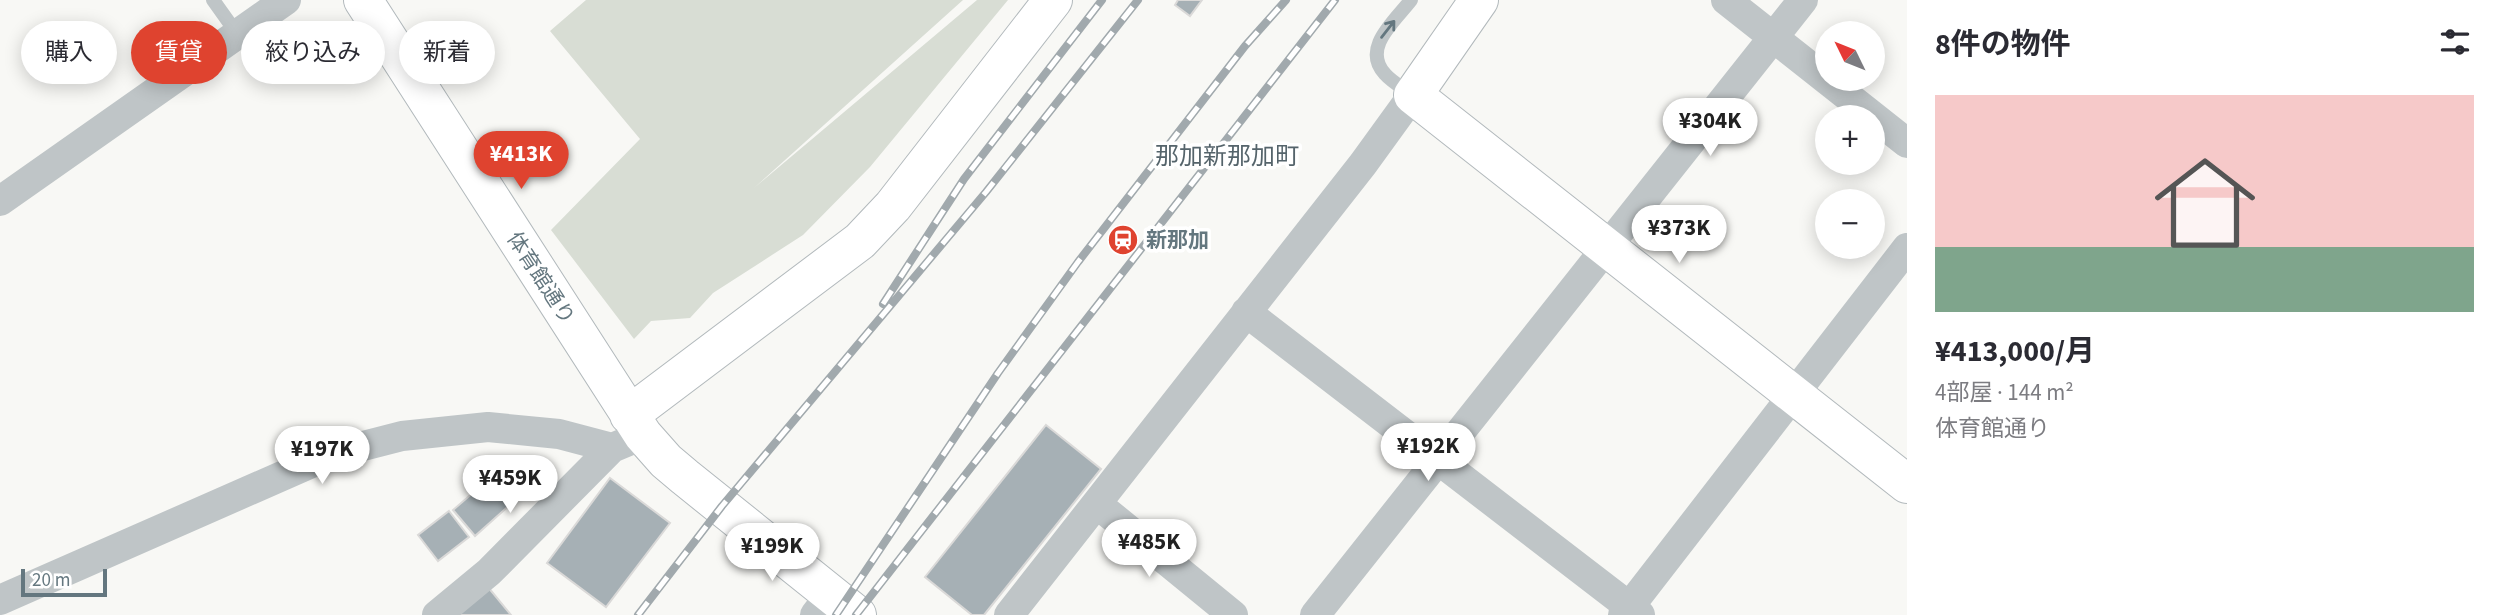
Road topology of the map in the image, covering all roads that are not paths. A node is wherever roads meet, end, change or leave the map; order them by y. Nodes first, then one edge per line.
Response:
1 (213, 0) edge
2 (286, 0) edge
3 (363, 0) edge
4 (1053, 0) edge
5 (1411, 0) edge
6 (1479, 0) edge
7 (1726, 0) edge
8 (1803, 0) edge
9 (238, 35) junction
10 (1773, 39) junction
11 (1413, 95) junction
12 (1907, 143) edge
13 (0, 201) edge
14 (1606, 246) junction
15 (1907, 248) edge
16 (1246, 312) junction
17 (1795, 394) junction
18 (628, 432) junction
19 (1437, 458) junction
20 (1907, 484) edge
21 (1097, 505) junction
22 (13, 603) edge
23 (835, 608) edge
24 (1631, 612) edge
25 (437, 615) edge
26 (1009, 615) edge
27 (1233, 615) edge
28 (1315, 615) edge

1 - 9 lane
2 - 9 street
3 - 18 street, 体育館通り
4 - 18 street
11 -> 5 lane
6 - 11 street
7 - 10 street
8 - 10 street
9 - 13 street
10 - 12 street
10 - 14 street
11 - 14 street
11 - 16 street
14 - 17 street
14 - 19 street
15 - 17 street
16 - 19 street
16 - 21 street
17 - 20 street
17 - 24 street
18 - 22 street
18 - 23 street, 体育館通り
18 - 25 street
19 - 24 street
19 - 28 street
21 - 26 street
21 - 27 street

